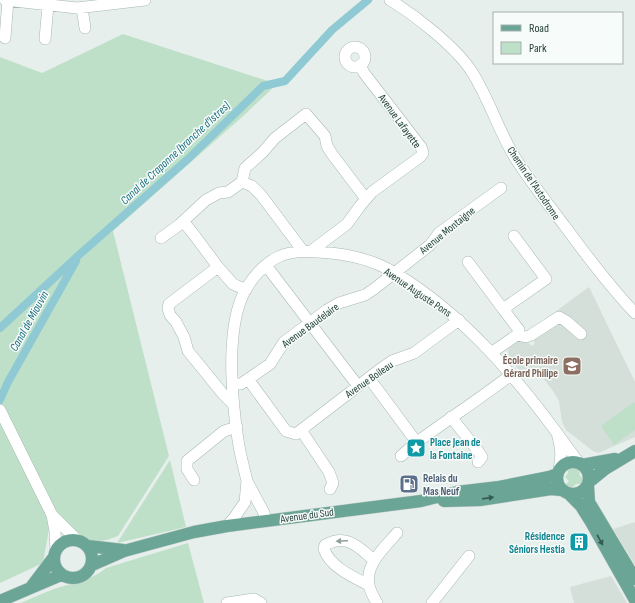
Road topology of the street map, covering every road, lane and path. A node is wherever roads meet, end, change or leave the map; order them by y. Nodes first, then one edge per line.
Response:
1 (7, 0) edge
2 (145, 0) edge
3 (390, 0) edge
4 (48, 5) junction
5 (82, 8) junction
6 (85, 28) dead end
7 (5, 38) dead end
8 (45, 39) dead end
9 (360, 65) dead end
10 (242, 182) junction
11 (501, 188) dead end
12 (366, 198) junction
13 (183, 221) junction
14 (514, 236) dead end
15 (161, 238) dead end
16 (307, 251) junction
17 (468, 262) dead end
18 (267, 264) junction
19 (218, 267) junction
20 (394, 273) junction
21 (246, 290) junction
22 (503, 309) junction
23 (635, 313) edge
24 (459, 320) junction
25 (310, 323) junction
26 (581, 334) dead end
27 (517, 335) junction
28 (491, 353) junction
29 (512, 374) junction
30 (369, 378) junction
31 (248, 379) junction
32 (233, 384) junction
33 (358, 386) junction
34 (234, 405) junction
35 (1, 412) edge
36 (451, 417) junction
37 (236, 427) junction
38 (301, 430) junction
39 (557, 433) junction
40 (415, 440) junction
41 (635, 451) edge
42 (401, 456) dead end
43 (624, 457) junction
44 (478, 462) dead end
45 (581, 464) junction
46 (558, 471) junction
47 (194, 480) dead end
48 (247, 481) junction
49 (588, 484) junction
50 (330, 489) dead end
51 (565, 492) junction
52 (421, 501) junction
53 (245, 502) junction
54 (52, 515) junction
55 (266, 520) junction
56 (253, 522) junction
57 (227, 526) junction
58 (397, 533) dead end
59 (77, 540) junction
60 (88, 546) junction
61 (124, 551) junction
62 (55, 554) junction
63 (469, 556) dead end
64 (374, 560) junction
65 (92, 564) junction
66 (61, 575) junction
67 (635, 579) edge
68 (369, 585) junction
69 (31, 587) junction
70 (635, 600) edge
71 (0, 601) edge
72 (226, 603) edge
73 (261, 603) edge
74 (377, 603) edge
75 (432, 603) edge

1 - 4 street
1 - 7 street
2 - 5 street
3 - 23 street, Chemin de l'Autodrome
4 - 5 street
4 - 8 street
5 - 6 street
9 - 12 street, Avenue Lafayette
10 - 12 street
10 - 13 street
10 - 16 street
11 - 20 street, Avenue Montaigne
12 - 16 street, Avenue Lafayette
13 - 15 street
13 - 19 street
14 - 22 street
16 - 18 street, Avenue Auguste Pons
16 - 20 street, Avenue Auguste Pons
17 - 22 street
18 - 21 street, Avenue Auguste Pons
18 - 25 street
19 - 21 street
19 - 34 street
20 - 24 street, Avenue Auguste Pons
20 - 25 street, Avenue Baudelaire
21 - 32 street, Avenue Auguste Pons
22 - 27 street
24 - 28 street, Avenue Auguste Pons
24 - 30 street, Avenue Boileau
25 - 31 street, Avenue Baudelaire
25 - 33 street
26 - 27 street
27 - 28 street
28 - 29 street, Avenue Auguste Pons
29 - 36 street
29 - 39 street, Avenue Auguste Pons
30 - 33 street, Avenue Boileau
30 - 40 street
31 - 32 street, Avenue Baudelaire
31 - 38 street
32 - 34 street, Avenue Auguste Pons
33 - 38 street, Avenue Boileau
34 - 37 street, Avenue Auguste Pons
35 - 54 street
36 - 40 street
36 - 44 street
37 - 47 street
37 - 48 street, Avenue Auguste Pons
38 - 50 street
39 - 45 street, Avenue Auguste Pons
39 - 46 street
40 - 42 street
41 - 43 main road
43 - 45 main road
43 - 49 main road
45 - 46 main road
45 - 49 main road
46 - 51 main road
46 - 52 main road, Avenue du Sud
48 - 53 street
48 - 55 street
49 - 51 main road
49 - 67 main road
52 -> 51 main road, Avenue du Sud
51 -> 70 main road
52 - 55 main road, Avenue du Sud
53 - 56 street
53 - 57 street
54 - 59 street
54 - 62 street
55 - 56 main road, Avenue du Sud
56 - 57 main road, Avenue du Sud
57 - 61 main road, Avenue du Sud
58 - 64 street
59 - 60 main road
59 - 62 main road
60 - 61 main road
60 - 65 main road
61 - 65 main road, Avenue du Sud
62 - 66 main road
62 - 69 main road
63 - 75 street
64 - 68 street
64 -> 68 street
65 - 66 main road
66 - 69 main road
68 - 74 street
69 - 71 main road
72 - 73 street

